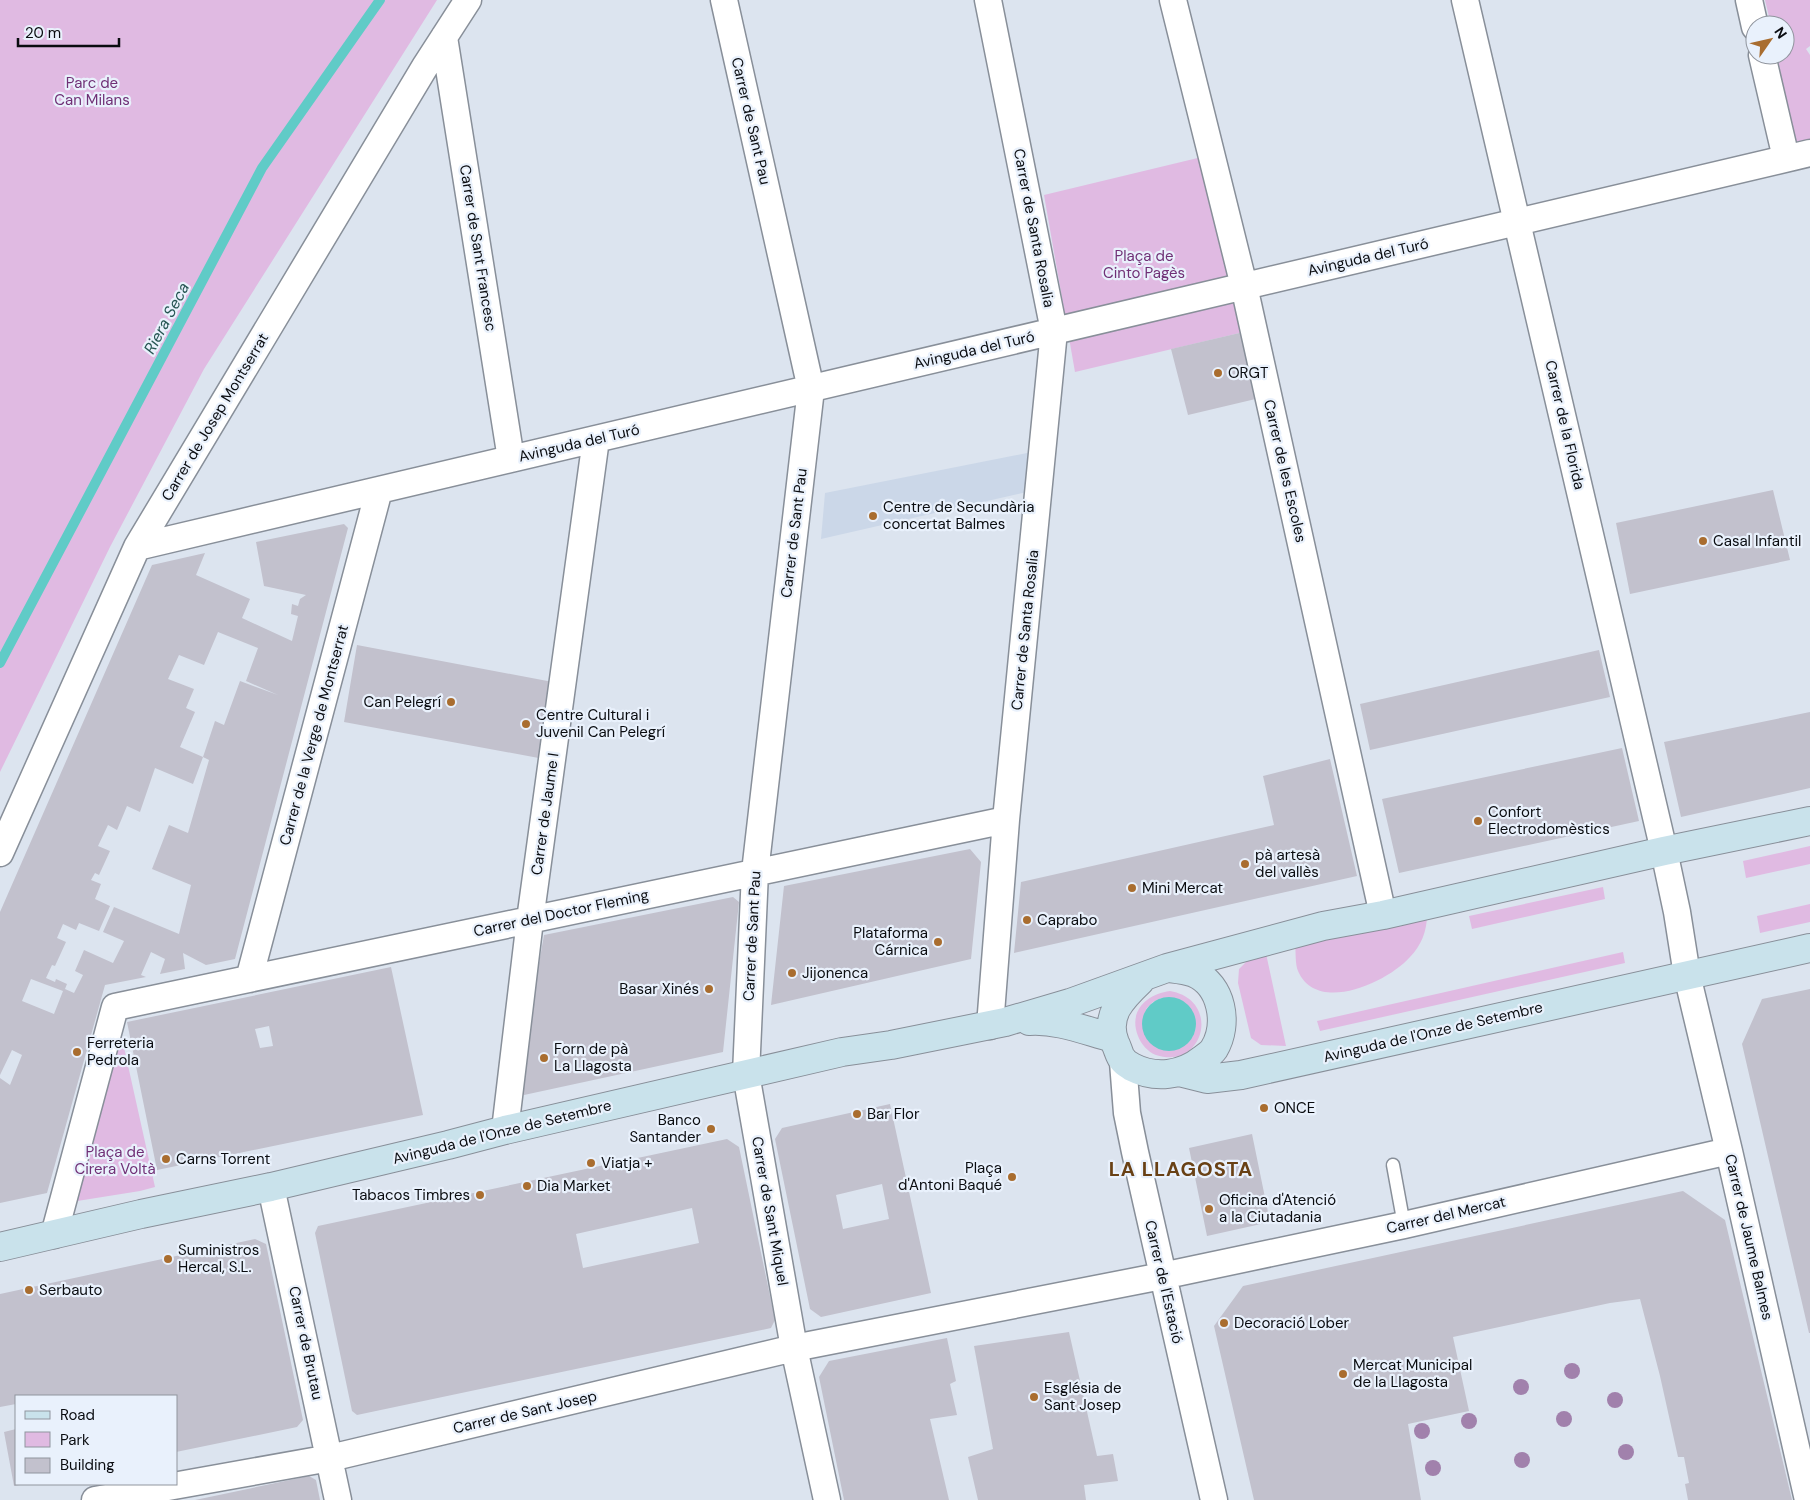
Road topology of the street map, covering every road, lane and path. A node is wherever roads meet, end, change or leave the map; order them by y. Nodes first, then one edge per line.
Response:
1 (468, 0) edge
2 (724, 0) edge
3 (988, 0) edge
4 (1173, 0) edge
5 (1465, 0) edge
6 (1749, 0) edge
7 (1752, 15) edge
8 (444, 37) junction
9 (1766, 65) edge
10 (1798, 156) edge
11 (1518, 222) junction
12 (1244, 286) junction
13 (1054, 331) junction
14 (811, 388) junction
15 (596, 439) junction
16 (511, 459) junction
17 (379, 490) junction
18 (137, 547) junction
19 (1006, 820) junction
20 (1810, 821) edge
21 (1664, 851) junction
22 (0, 853) edge
23 (755, 872) junction
24 (1383, 915) junction
25 (530, 920) junction
26 (1810, 948) edge
27 (1155, 972) junction
28 (1687, 975) junction
29 (249, 979) junction
30 (997, 1024) junction
31 (1118, 1050) junction
32 (1179, 1072) junction
33 (746, 1074) junction
34 (506, 1130) junction
35 (1729, 1151) junction
36 (1393, 1165) dead end
37 (271, 1187) junction
38 (1404, 1225) junction
39 (54, 1235) junction
40 (0, 1247) edge
41 (1162, 1276) junction
42 (953, 1316) joint
43 (794, 1348) junction
44 (330, 1458) junction
45 (95, 1500) edge
46 (338, 1500) edge
47 (827, 1500) edge
48 (1214, 1500) edge
49 (1808, 1500) edge

1 - 8 street, Carrer de Josep Montserrat
2 - 14 street, Carrer de Sant Pau
3 - 13 street, Carrer de Santa Rosalia
4 - 12 street, Carrer de les Escoles
5 - 11 street, Carrer de la Florida
6 - 7 street
8 - 16 street, Carrer de Sant Francesc
8 - 18 street, Carrer de Josep Montserrat
9 - 10 street
10 - 11 street, Avinguda del Turó
11 - 12 street, Avinguda del Turó
11 - 21 street, Carrer de la Florida
12 - 13 street, Avinguda del Turó
12 - 24 street, Carrer de les Escoles
13 - 14 street, Avinguda del Turó
13 - 19 street, Carrer de Santa Rosalia
14 - 15 street, Avinguda del Turó
14 - 23 street, Carrer de Sant Pau
15 - 16 street, Avinguda del Turó
15 - 25 street, Carrer de Jaume I
16 - 17 street, Avinguda del Turó
17 - 18 street, Avinguda del Turó
17 - 29 street, Carrer de la Verge de Montserrat
18 - 22 street, Carrer de Josep Montserrat
19 - 23 street, Carrer del Doctor Fleming
19 - 30 street, Carrer de Santa Rosalia
20 - 21 main road, Avinguda de l'Onze de Setembre
21 - 24 main road, Avinguda de l'Onze de Setembre
21 - 28 street
23 - 25 street, Carrer del Doctor Fleming
23 - 33 street, Carrer de Sant Pau
24 - 27 main road, Avinguda de l'Onze de Setembre
25 - 29 street, Carrer del Doctor Fleming
25 - 34 street, Carrer de Jaume I
26 - 28 main road, Avinguda de l'Onze de Setembre
27 - 30 main road, Avinguda de l'Onze de Setembre
27 - 31 main road
27 - 32 main road
28 - 32 main road, Avinguda de l'Onze de Setembre
28 - 35 street, Carrer de Jaume Balmes
29 - 39 street, Carrer del Doctor Fleming
30 - 31 main road, Avinguda de l'Onze de Setembre
30 - 33 main road, Avinguda de l'Onze de Setembre
31 - 32 main road
31 - 41 street, Carrer de l'Estació
33 - 34 main road, Avinguda de l'Onze de Setembre
33 - 43 street, Carrer de Sant Miquel
34 - 37 main road, Avinguda de l'Onze de Setembre
35 - 38 street, Carrer del Mercat
35 - 49 street, Carrer de Jaume Balmes
36 - 38 lane
37 - 39 main road, Avinguda de l'Onze de Setembre
37 - 44 street, Carrer de Brutau
38 - 41 street, Carrer del Mercat
39 - 40 main road, Avinguda de l'Onze de Setembre
41 - 42 street, Carrer del Mercat
41 - 48 street, Carrer de l'Estació
42 - 43 street, Carrer de Sant Josep
43 - 44 street, Carrer de Sant Josep
43 - 47 street, Carrer de Sant Miquel
44 - 45 street, Carrer de Sant Josep
44 - 46 street, Carrer de Brutau

